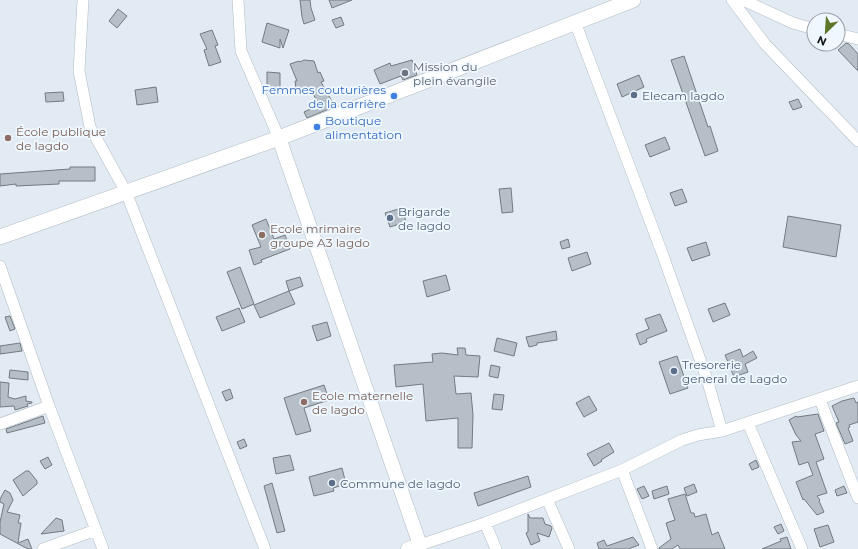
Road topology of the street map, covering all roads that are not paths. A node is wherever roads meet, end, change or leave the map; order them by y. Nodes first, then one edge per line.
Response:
1 (83, 0) edge
2 (238, 0) edge
3 (633, 0) edge
4 (732, 0) edge
5 (743, 0) edge
6 (575, 22) junction
7 (806, 27) edge
8 (846, 36) edge
9 (858, 39) edge
10 (280, 138) junction
11 (858, 141) edge
12 (126, 192) junction
13 (0, 237) edge
14 (0, 266) edge
15 (858, 386) edge
16 (820, 400) junction
17 (49, 406) junction
18 (748, 423) junction
19 (0, 424) edge
20 (722, 431) junction
21 (622, 470) junction
22 (858, 498) edge
23 (547, 499) junction
24 (486, 523) junction
25 (96, 530) junction
26 (416, 548) edge
27 (43, 549) edge
28 (103, 549) edge
29 (265, 549) edge
30 (496, 549) edge
31 (569, 549) edge
32 (652, 549) edge
33 (802, 549) edge

1 - 12 street
2 - 10 street
3 - 6 main road
4 - 11 street
5 - 7 street
6 - 10 main road
6 - 20 street
8 - 9 street
10 - 12 main road
10 - 26 street
12 - 13 main road
12 - 29 street
14 - 17 street
15 - 16 street
16 - 18 street
16 - 22 street
17 - 19 street
17 - 25 street
18 - 20 street
18 - 33 street
20 - 21 street
21 - 23 street
21 - 32 street
23 - 24 street
23 - 31 street
24 - 26 street
24 - 30 street
25 - 27 street
25 - 28 street

